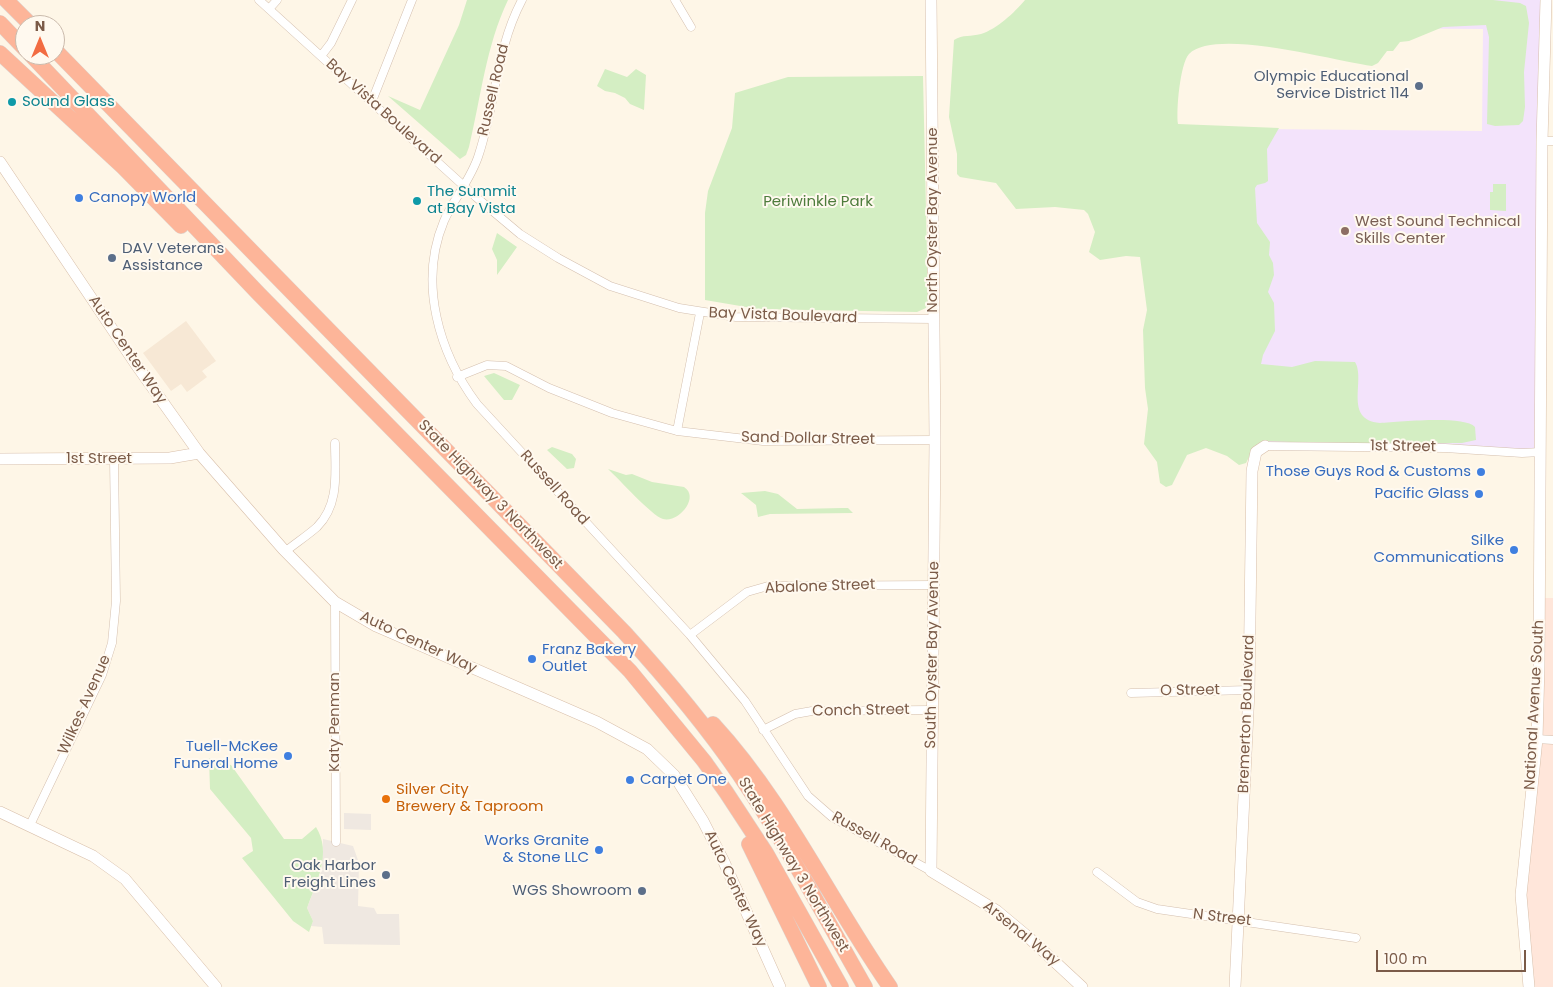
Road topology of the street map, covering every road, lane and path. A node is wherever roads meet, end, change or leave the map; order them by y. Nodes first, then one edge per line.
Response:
1 (6, 0) edge
2 (13, 0) edge
3 (259, 0) edge
4 (277, 0) edge
5 (352, 0) edge
6 (412, 0) edge
7 (522, 0) edge
8 (675, 0) edge
9 (931, 0) edge
10 (1546, 0) edge
11 (270, 9) junction
12 (22, 15) edge
13 (24, 15) edge
14 (0, 23) edge
15 (691, 27) dead end
16 (15, 39) edge
17 (0, 53) edge
18 (322, 56) junction
19 (65, 60) edge
20 (41, 65) edge
21 (372, 101) junction
22 (1547, 141) edge
23 (0, 162) edge
24 (464, 185) junction
25 (259, 294) junction
26 (700, 313) junction
27 (934, 319) junction
28 (458, 376) junction
29 (677, 431) junction
30 (935, 440) junction
31 (335, 442) dead end
32 (1265, 446) joint
33 (1541, 452) junction
34 (198, 453) junction
35 (0, 459) edge
36 (114, 459) junction
37 (286, 551) junction
38 (934, 585) junction
39 (335, 602) junction
40 (690, 635) junction
41 (663, 676) junction
42 (1249, 690) junction
43 (1131, 693) dead end
44 (932, 710) junction
45 (763, 730) junction
46 (680, 732) junction
47 (1537, 739) junction
48 (1553, 740) edge
49 (0, 812) edge
50 (30, 825) junction
51 (336, 842) dead end
52 (931, 871) junction
53 (1097, 872) dead end
54 (1238, 921) junction
55 (1356, 938) dead end
56 (216, 987) edge
57 (780, 987) edge
58 (819, 987) edge
59 (841, 987) edge
60 (865, 987) edge
61 (890, 987) edge
62 (1082, 987) edge
63 (1235, 987) edge
64 (1528, 987) edge

1 - 12 highway
2 - 13 highway
3 - 11 street, Bay Vista Boulevard
4 - 11 street
5 - 18 street
6 - 21 street
7 - 24 street, Russell Road
8 - 15 street
9 - 27 street, North Oyster Bay Avenue
10 - 22 street, National Avenue South
11 - 18 street, Bay Vista Boulevard
14 - 16 highway
17 - 25 highway
18 - 21 street, Bay Vista Boulevard
19 - 41 highway, State Highway 3 Northwest
20 - 25 highway, State Highway 3 Northwest
21 - 24 street, Bay Vista Boulevard
22 - 33 street, National Avenue South
23 - 34 street, Auto Center Way
24 - 26 street, Bay Vista Boulevard
24 - 28 street, Russell Road
25 - 46 highway, State Highway 3 Northwest
26 - 27 street, Bay Vista Boulevard
26 - 29 street
27 - 30 street, North Oyster Bay Avenue
28 - 29 street, Sand Dollar Street
28 - 40 street, Russell Road
29 - 30 street, Sand Dollar Street
30 - 38 street, South Oyster Bay Avenue
31 - 37 street
32 - 33 street, 1st Street
32 - 42 street, Bremerton Boulevard
33 - 47 street, National Avenue South
34 - 36 street, 1st Street
34 - 37 street, Auto Center Way
35 - 36 street, 1st Street
36 - 50 street, Wilkes Avenue
37 - 39 street, Auto Center Way
38 - 40 street, Abalone Street
38 - 44 street, South Oyster Bay Avenue
39 - 51 street, Katy Penman
39 - 57 street, Auto Center Way
40 - 45 street, Russell Road
41 - 60 highway, State Highway 3 Northwest
41 - 61 highway
42 - 43 street, O Street
42 - 54 street, Bremerton Boulevard
44 - 45 street, Conch Street
44 - 52 street, South Oyster Bay Avenue
45 - 52 street, Russell Road
46 - 58 highway
46 - 59 highway, State Highway 3 Northwest
47 - 48 street
47 - 64 street, National Avenue South
49 - 50 street
50 - 56 street
52 - 62 street, Arsenal Way
53 - 54 street, N Street
54 - 55 street, N Street
54 - 63 street, Bremerton Boulevard

